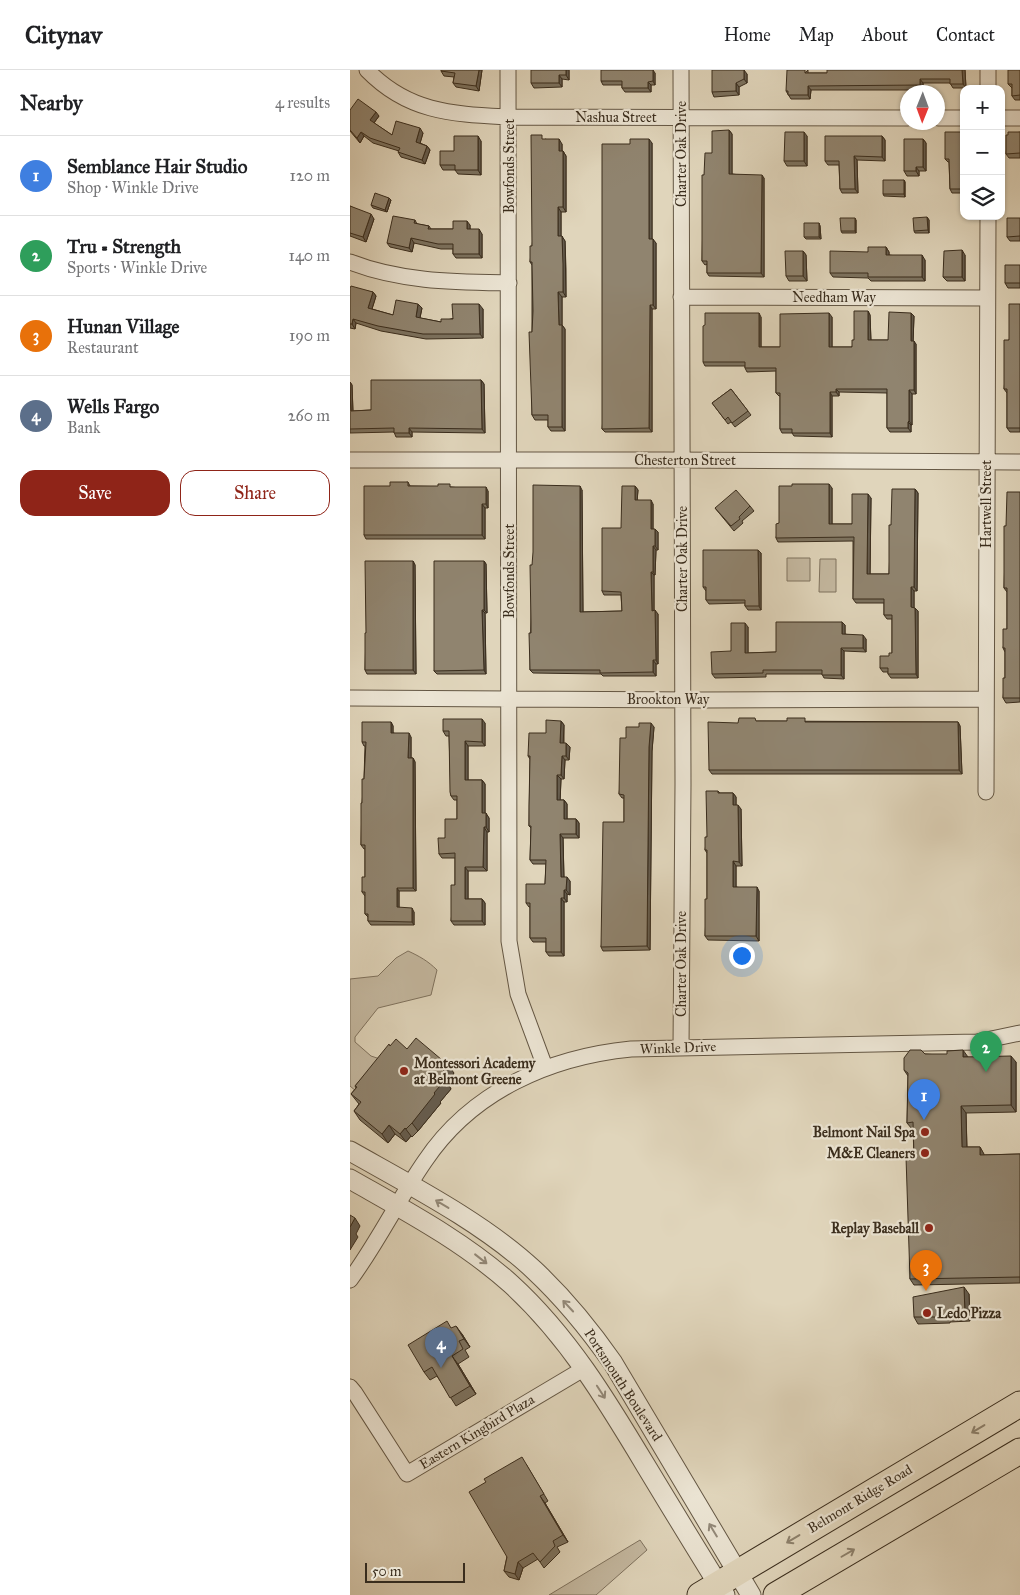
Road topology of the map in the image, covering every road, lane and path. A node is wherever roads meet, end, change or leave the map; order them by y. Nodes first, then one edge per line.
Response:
1 (367, 70) edge
2 (508, 70) edge
3 (681, 70) edge
4 (988, 70) edge
5 (988, 85) edge
6 (509, 117) junction
7 (681, 118) junction
8 (900, 118) edge
9 (945, 118) edge
10 (960, 118) edge
11 (1005, 118) edge
12 (1020, 118) edge
13 (988, 220) edge
14 (350, 262) edge
15 (509, 283) junction
16 (681, 297) junction
17 (987, 298) junction
18 (509, 459) junction
19 (350, 460) edge
20 (681, 460) junction
21 (986, 462) junction
22 (1020, 462) edge
23 (350, 698) edge
24 (509, 698) junction
25 (986, 699) junction
26 (683, 700) junction
27 (986, 792) dead end
28 (1020, 1033) edge
29 (681, 1048) junction
30 (545, 1067) junction
31 (350, 1151) edge
32 (350, 1179) edge
33 (410, 1186) junction
34 (398, 1206) junction
35 (350, 1280) edge
36 (585, 1368) junction
37 (350, 1388) edge
38 (1020, 1404) edge
39 (1020, 1451) edge
40 (720, 1587) edge
41 (751, 1595) edge
42 (776, 1595) edge

1 - 6 street, Nashua Street
2 - 6 street, Bowfonds Street
3 - 7 street, Charter Oak Drive
4 - 5 street
6 - 7 street, Nashua Street
6 - 15 street, Bowfonds Street
7 - 8 street, Nashua Street
7 - 16 street, Charter Oak Drive
9 - 10 street
11 - 12 street
13 - 17 street, Hartwell Street
14 - 15 street
15 - 18 street, Bowfonds Street
16 - 17 street, Needham Way
16 - 20 street, Charter Oak Drive
17 - 21 street, Hartwell Street
18 - 19 street, Chesterton Street
18 - 20 street, Chesterton Street
18 - 24 street, Bowfonds Street
20 - 21 street, Chesterton Street
20 - 26 street, Charter Oak Drive
21 - 22 street, Chesterton Street
21 - 25 street, Hartwell Street
23 - 24 street, Brookton Way
24 - 26 street, Brookton Way
24 - 30 street, Bowfonds Street
25 - 26 street, Brookton Way
25 - 27 street, Hartwell Street
26 - 29 street, Charter Oak Drive
28 - 29 street, Winkle Drive
29 - 30 street, Winkle Drive
30 - 33 street, Winkle Drive
31 - 33 street, Portsmouth Boulevard
32 - 34 street, Portsmouth Boulevard
33 - 34 street, Winkle Drive
40 -> 33 street, Portsmouth Boulevard
34 - 35 street, Winkle Drive
34 -> 36 street, Portsmouth Boulevard
36 - 37 street, Eastern Kingbird Plaza
36 -> 40 street, Portsmouth Boulevard
38 -> 40 main road, Belmont Ridge Road
42 -> 39 main road
40 - 41 street, Portsmouth Boulevard

